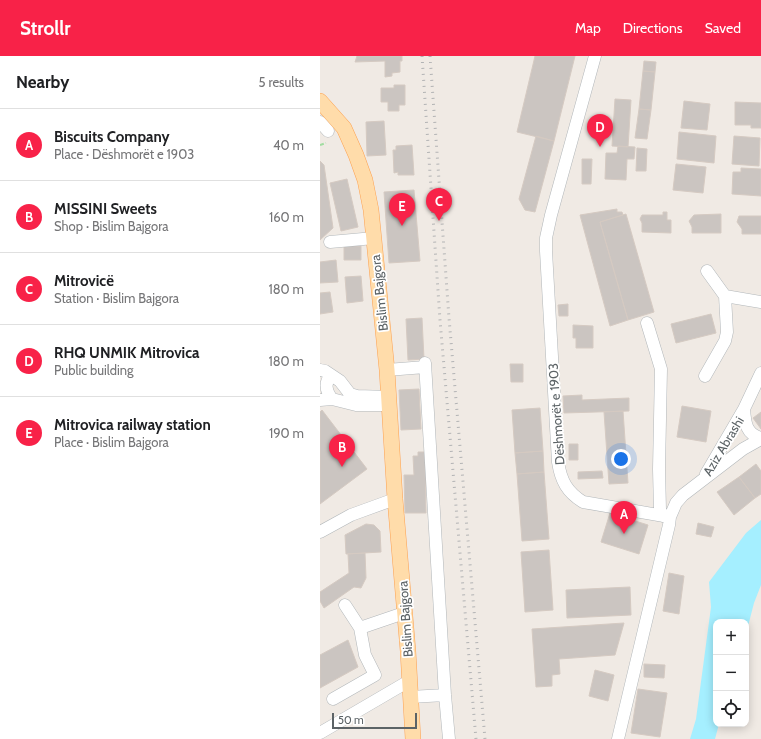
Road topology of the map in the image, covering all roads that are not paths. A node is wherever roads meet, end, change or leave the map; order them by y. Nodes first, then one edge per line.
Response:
1 (595, 56) edge
2 (320, 101) edge
3 (320, 122) edge
4 (328, 131) dead end
5 (374, 238) junction
6 (330, 242) dead end
7 (707, 270) dead end
8 (725, 296) junction
9 (761, 302) edge
10 (647, 323) dead end
11 (387, 370) junction
12 (325, 373) edge
13 (761, 373) edge
14 (705, 376) dead end
15 (332, 399) junction
16 (350, 399) junction
17 (320, 400) edge
18 (389, 401) junction
19 (744, 409) junction
20 (761, 438) edge
21 (702, 480) junction
22 (395, 498) junction
23 (666, 517) junction
24 (320, 532) edge
25 (345, 605) dead end
26 (404, 614) junction
27 (360, 628) junction
28 (409, 681) junction
29 (445, 695) junction
30 (410, 697) junction
31 (333, 699) dead end
32 (320, 733) edge
33 (413, 739) edge
34 (449, 739) edge
35 (618, 739) edge

1 - 23 street, Dëshmorët e 1903
2 - 5 main road, Bislim Bajgora
3 - 4 street
5 - 6 street
5 - 11 main road, Bislim Bajgora
7 - 8 street
8 - 9 street
8 - 14 street
10 - 23 street
11 - 18 main road, Bislim Bajgora
11 - 29 street
12 - 15 street
12 - 16 street
13 - 19 street, Aziz Abrashi
15 - 16 street
15 - 17 street
16 - 18 street
18 - 22 main road, Bislim Bajgora
19 - 20 street, Aziz Abrashi
19 - 21 street, Aziz Abrashi
20 - 21 street
21 - 23 street, Aziz Abrashi
22 - 24 street
22 - 26 main road, Bislim Bajgora
23 - 35 street
25 - 27 street
26 - 27 street
26 - 28 main road, Bislim Bajgora
27 - 31 street
28 - 30 main road, Bislim Bajgora
28 - 32 street
29 - 30 street
29 - 34 street
30 - 33 main road, Bislim Bajgora

